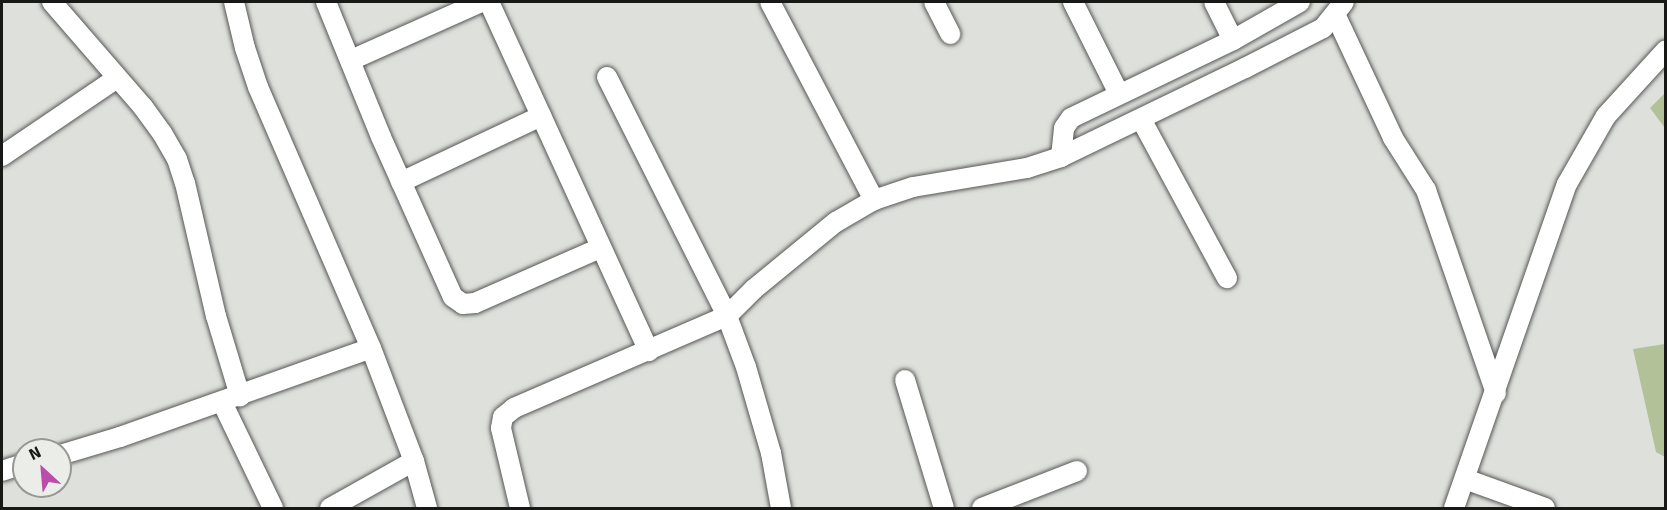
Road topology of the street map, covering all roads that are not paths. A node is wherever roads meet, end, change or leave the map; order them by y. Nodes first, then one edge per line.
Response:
1 (52, 2) edge
2 (234, 2) edge
3 (326, 2) edge
4 (481, 2) edge
5 (489, 2) edge
6 (770, 2) edge
7 (934, 2) edge
8 (1073, 2) edge
9 (1214, 2) edge
10 (1300, 2) edge
11 (1340, 8) edge
12 (950, 34) dead end
13 (1233, 40) junction
14 (1665, 50) edge
15 (351, 60) junction
16 (607, 77) dead end
17 (117, 78) junction
18 (1119, 94) junction
19 (541, 116) junction
20 (1141, 119) junction
21 (2, 156) edge
22 (1061, 157) junction
23 (401, 182) junction
24 (874, 200) junction
25 (600, 248) junction
26 (1227, 278) dead end
27 (727, 316) junction
28 (371, 348) junction
29 (649, 351) junction
30 (905, 380) dead end
31 (1496, 393) junction
32 (231, 399) junction
33 (72, 451) edge
34 (414, 461) junction
35 (1077, 471) dead end
36 (1465, 479) junction
37 (273, 508) edge
38 (330, 508) edge
39 (427, 508) edge
40 (520, 508) edge
41 (781, 508) edge
42 (944, 508) edge
43 (982, 508) edge
44 (1454, 508) edge
45 (1545, 508) edge

1 - 17 street
2 - 28 street
3 - 15 street
4 - 15 street
5 - 19 street
6 - 24 street
7 - 12 street
8 - 18 street
9 - 13 street
10 - 13 street
11 - 20 street
11 - 31 street
13 - 18 street
14 - 31 street
15 - 23 street
16 - 27 street
17 - 21 street
17 - 32 street
18 - 22 street
19 - 23 street
19 - 25 street
20 - 22 street
20 - 26 street
22 - 24 street
23 - 25 street
24 - 27 street
25 - 29 street
27 - 29 street
27 - 41 street
28 - 32 street
28 - 34 street
29 - 40 street
30 - 42 street
31 - 36 street
32 - 33 street
32 - 37 street
34 - 38 street
34 - 39 street
35 - 43 street
36 - 44 street
36 - 45 street

